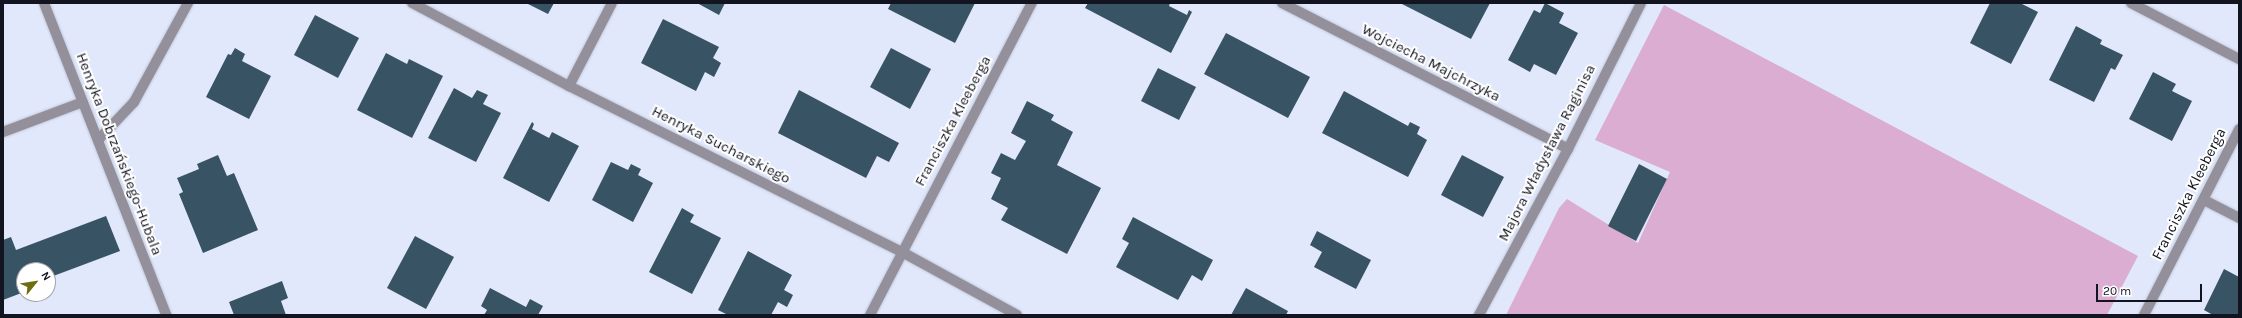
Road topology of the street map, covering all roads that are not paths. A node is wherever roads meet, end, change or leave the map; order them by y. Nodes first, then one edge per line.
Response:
1 (44, 3) edge
2 (188, 3) edge
3 (412, 3) edge
4 (612, 3) edge
5 (1032, 3) edge
6 (1282, 3) edge
7 (1641, 3) edge
8 (2130, 3) edge
9 (2239, 59) edge
10 (569, 86) junction
11 (83, 102) junction
12 (2239, 129) edge
13 (3, 132) edge
14 (98, 140) junction
15 (1568, 149) junction
16 (2204, 200) junction
17 (2239, 218) edge
18 (902, 252) junction
19 (166, 315) edge
20 (870, 315) edge
21 (1017, 315) edge
22 (1479, 315) edge
23 (2144, 315) edge

1 - 11 street, Henryka Dobrzańskiego-Hubala
2 - 14 street
3 - 10 street, Henryka Sucharskiego
4 - 10 street
5 - 18 street, Franciszka Kleeberga
6 - 15 street, Wojciecha Majchrzyka
7 - 15 street, Majora Władysława Raginisa
8 - 9 street
10 - 18 street, Henryka Sucharskiego
11 - 13 street
11 - 14 street, Henryka Dobrzańskiego-Hubala
12 - 16 street, Franciszka Kleeberga
14 - 19 street, Henryka Dobrzańskiego-Hubala
15 - 22 street, Majora Władysława Raginisa
16 - 17 street
16 - 23 street, Franciszka Kleeberga
18 - 20 street, Franciszka Kleeberga
18 - 21 street, Henryka Sucharskiego

